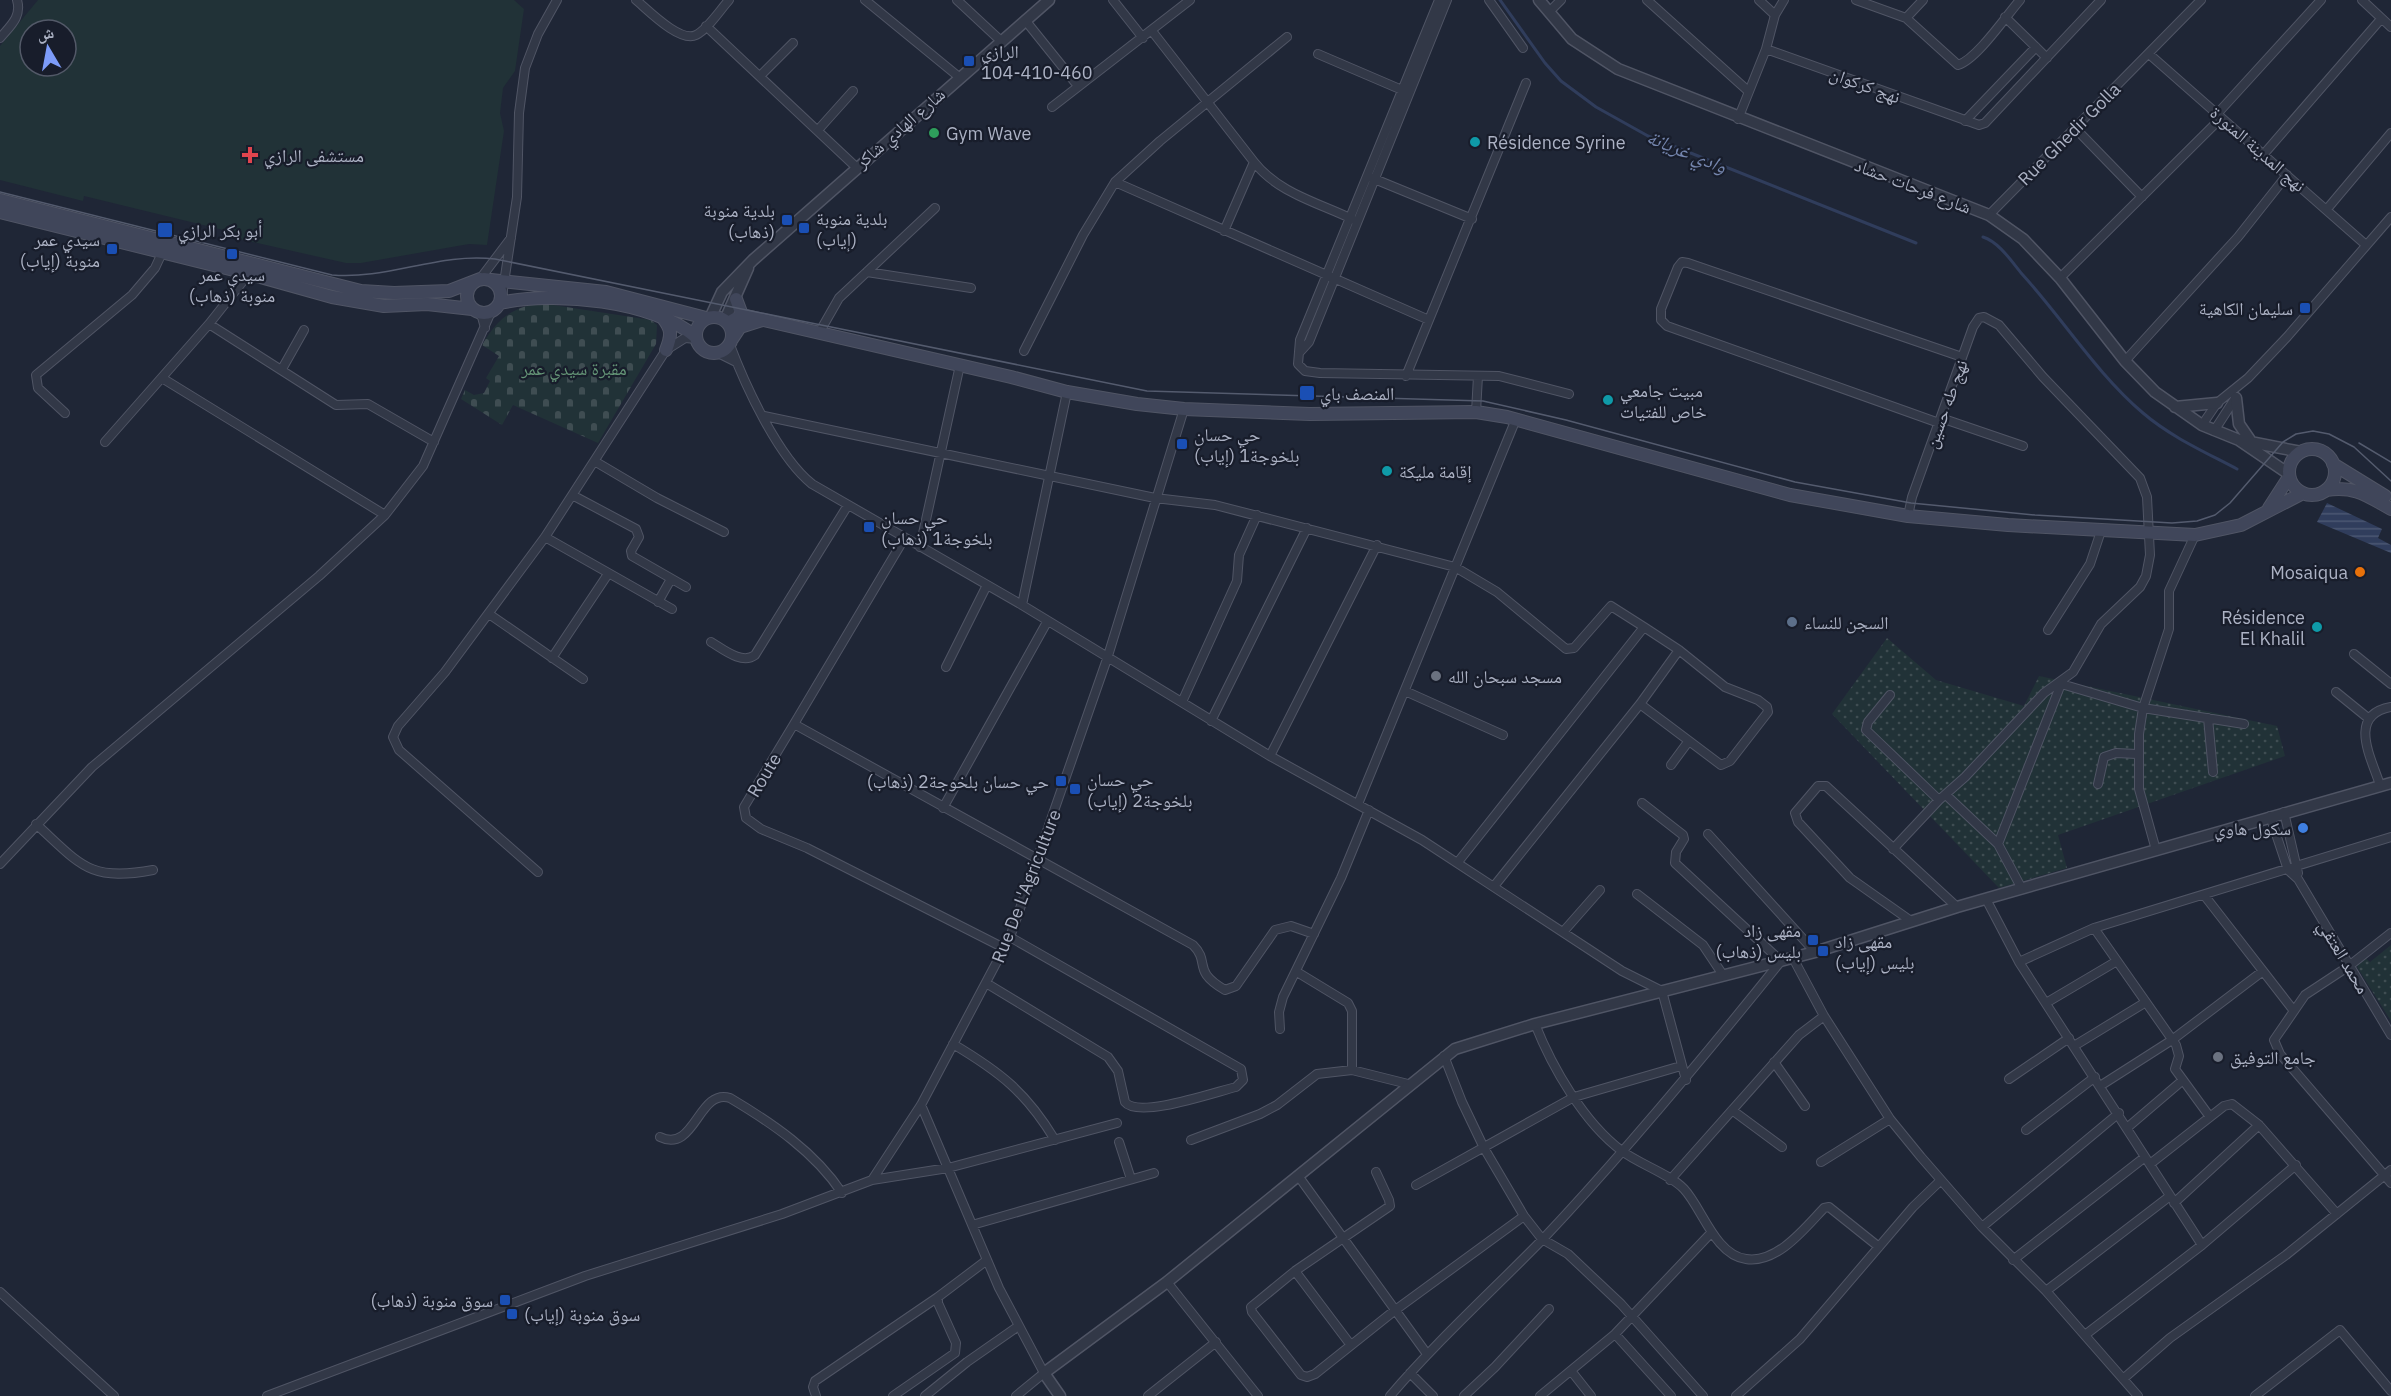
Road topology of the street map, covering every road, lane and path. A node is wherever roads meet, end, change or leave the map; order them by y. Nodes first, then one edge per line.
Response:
1 (16, 0) edge
2 (557, 0) edge
3 (636, 0) edge
4 (729, 0) edge
5 (865, 0) edge
6 (957, 0) edge
7 (1049, 0) edge
8 (1113, 0) edge
9 (1190, 0) edge
10 (1439, 0) edge
11 (1447, 0) edge
12 (1490, 0) edge
13 (1539, 0) edge
14 (1561, 0) edge
15 (1647, 0) edge
16 (1759, 0) edge
17 (1784, 0) edge
18 (1856, 0) edge
19 (1923, 0) edge
20 (2020, 0) edge
21 (2100, 0) edge
22 (2201, 0) edge
23 (2321, 0) edge
24 (2362, 0) edge
25 (1549, 12) junction
26 (1775, 15) junction
27 (2005, 17) junction
28 (1906, 18) junction
29 (2381, 19) junction
30 (1025, 20) junction
31 (706, 26) junction
32 (2391, 27) edge
33 (1152, 31) junction
34 (0, 38) edge
35 (1143, 38) junction
36 (1287, 38) dead end
37 (1001, 41) junction
38 (793, 43) dead end
39 (2036, 47) junction
40 (1523, 48) dead end
41 (1766, 49) junction
42 (1318, 54) dead end
43 (2149, 54) junction
44 (2047, 58) junction
45 (760, 76) junction
46 (959, 77) junction
47 (1526, 83) dead end
48 (1078, 86) junction
49 (1402, 90) junction
50 (1747, 90) junction
51 (853, 91) dead end
52 (1207, 103) junction
53 (1052, 107) dead end
54 (2219, 116) junction
55 (1738, 119) junction
56 (1965, 121) junction
57 (2075, 128) junction
58 (818, 130) junction
59 (2391, 133) edge
60 (2264, 155) junction
61 (1254, 162) junction
62 (856, 167) junction
63 (2287, 175) junction
64 (1371, 177) junction
65 (1114, 182) junction
66 (2142, 198) junction
67 (0, 200) edge
68 (935, 207) dead end
69 (2327, 208) junction
70 (0, 212) edge
71 (1989, 215) junction
72 (2391, 217) edge
73 (1354, 219) junction
74 (1472, 219) junction
75 (1224, 231) junction
76 (513, 235) junction
77 (2366, 245) junction
78 (162, 253) junction
79 (753, 260) junction
80 (252, 269) junction
81 (867, 272) junction
82 (1330, 277) junction
83 (2060, 278) junction
84 (485, 280) junction
85 (506, 282) junction
86 (971, 288) dead end
87 (736, 299) junction
88 (498, 304) junction
89 (475, 310) junction
90 (742, 315) junction
91 (661, 316) junction
92 (708, 317) junction
93 (766, 319) junction
94 (1429, 320) junction
95 (726, 321) junction
96 (209, 324) junction
97 (485, 328) junction
98 (304, 330) dead end
99 (819, 333) junction
100 (696, 338) junction
101 (731, 342) junction
102 (666, 350) junction
103 (1024, 351) dead end
104 (718, 353) junction
105 (1962, 357) junction
106 (2125, 361) junction
107 (736, 362) junction
108 (960, 365) junction
109 (282, 369) junction
110 (1407, 376) junction
111 (1478, 376) junction
112 (162, 378) junction
113 (2248, 378) junction
114 (1067, 392) junction
115 (1569, 394) dead end
116 (2236, 398) junction
117 (2217, 403) junction
118 (2175, 407) junction
119 (1184, 409) junction
120 (1476, 412) junction
121 (65, 413) dead end
122 (764, 416) junction
123 (1516, 419) junction
124 (1940, 421) junction
125 (2202, 425) junction
126 (2214, 431) junction
127 (2245, 440) junction
128 (105, 442) dead end
129 (434, 442) junction
130 (2023, 446) dead end
131 (2301, 452) junction
132 (942, 453) junction
133 (596, 462) junction
134 (2333, 464) junction
135 (1050, 476) junction
136 (2289, 476) junction
137 (2326, 490) junction
138 (2302, 493) junction
139 (574, 496) junction
140 (1155, 498) junction
141 (2391, 500) edge
142 (848, 506) junction
143 (2270, 508) junction
144 (2391, 509) edge
145 (385, 515) junction
146 (1257, 515) junction
147 (1908, 516) junction
148 (1307, 528) junction
149 (2101, 531) junction
150 (724, 532) dead end
151 (2148, 533) junction
152 (2195, 535) junction
153 (545, 537) junction
154 (903, 539) junction
155 (1377, 545) junction
156 (920, 548) junction
157 (1455, 567) junction
158 (608, 574) junction
159 (671, 579) junction
160 (987, 585) junction
161 (686, 587) dead end
162 (658, 602) junction
163 (1022, 605) junction
164 (672, 609) dead end
165 (489, 614) junction
166 (1047, 622) junction
167 (1644, 627) junction
168 (2048, 630) dead end
169 (711, 642) dead end
170 (1679, 650) junction
171 (2354, 654) dead end
172 (552, 658) junction
173 (1107, 659) junction
174 (946, 667) dead end
175 (584, 679) dead end
176 (2059, 684) junction
177 (2391, 684) edge
178 (1405, 691) junction
179 (2336, 692) dead end
180 (1890, 695) dead end
181 (1182, 702) junction
182 (1640, 704) junction
183 (2391, 707) edge
184 (2143, 708) junction
185 (2208, 718) junction
186 (2368, 718) junction
187 (1211, 721) junction
188 (794, 724) junction
189 (2244, 724) dead end
190 (1503, 735) dead end
191 (1688, 742) junction
192 (2137, 754) junction
193 (1270, 756) junction
194 (1671, 765) dead end
195 (2213, 772) dead end
196 (2098, 784) dead end
197 (2386, 784) edge
198 (1942, 797) junction
199 (1358, 804) junction
200 (1642, 804) dead end
201 (943, 808) junction
202 (1369, 810) junction
203 (2284, 812) junction
204 (2270, 816) junction
205 (36, 824) junction
206 (1708, 834) dead end
207 (2391, 837) edge
208 (1998, 843) junction
209 (1893, 849) junction
210 (2156, 850) junction
211 (2, 857) edge
212 (1039, 857) junction
213 (1458, 862) junction
214 (2298, 867) junction
215 (153, 870) dead end
216 (2288, 870) junction
217 (538, 872) dead end
218 (2298, 879) junction
219 (1495, 885) junction
220 (2022, 889) junction
221 (1600, 890) dead end
222 (1637, 894) dead end
223 (2205, 895) junction
224 (1986, 899) junction
225 (1957, 907) junction
226 (1911, 921) junction
227 (2094, 928) junction
228 (1563, 932) junction
229 (2391, 933) edge
230 (1314, 934) junction
231 (1010, 937) junction
232 (1004, 948) junction
233 (1815, 952) junction
234 (1793, 958) junction
235 (2117, 961) junction
236 (1781, 962) junction
237 (2019, 962) junction
238 (2349, 966) junction
239 (2263, 971) junction
240 (1298, 972) junction
241 (1723, 975) junction
242 (986, 983) junction
243 (1662, 991) junction
244 (2146, 1002) junction
245 (2046, 1003) junction
246 (2294, 1011) junction
247 (1824, 1016) junction
248 (1535, 1024) junction
249 (1280, 1029) dead end
250 (2390, 1033) edge
251 (2172, 1040) junction
252 (2072, 1042) junction
253 (953, 1044) junction
254 (1444, 1056) junction
255 (1774, 1062) junction
256 (1681, 1066) junction
257 (1352, 1070) junction
258 (2095, 1077) junction
259 (2009, 1079) dead end
260 (1686, 1080) junction
261 (2183, 1080) junction
262 (1408, 1084) junction
263 (2100, 1086) junction
264 (1574, 1096) junction
265 (921, 1105) junction
266 (1805, 1106) dead end
267 (1732, 1110) junction
268 (2119, 1113) junction
269 (2210, 1116) junction
270 (1890, 1119) junction
271 (1117, 1123) dead end
272 (2259, 1125) junction
273 (2128, 1127) junction
274 (2026, 1130) dead end
275 (660, 1137) dead end
276 (1055, 1140) junction
277 (1191, 1140) dead end
278 (1119, 1142) dead end
279 (1782, 1147) dead end
280 (1484, 1148) junction
281 (1622, 1151) junction
282 (2147, 1161) junction
283 (1821, 1162) dead end
284 (2296, 1165) junction
285 (948, 1168) junction
286 (1376, 1172) dead end
287 (1154, 1173) dead end
288 (2387, 1173) edge
289 (1299, 1177) junction
290 (1131, 1179) junction
291 (872, 1180) junction
292 (1670, 1180) junction
293 (1940, 1181) junction
294 (2391, 1183) edge
295 (1416, 1185) dead end
296 (842, 1193) junction
297 (2172, 1199) junction
298 (2337, 1214) junction
299 (1524, 1216) junction
300 (972, 1225) junction
301 (1982, 1227) junction
302 (1711, 1233) junction
303 (1343, 1238) junction
304 (1542, 1239) junction
305 (2202, 1245) junction
306 (1879, 1247) junction
307 (987, 1260) junction
308 (2013, 1260) junction
309 (1295, 1271) junction
310 (1167, 1282) junction
311 (2046, 1291) junction
312 (0, 1292) edge
313 (938, 1297) junction
314 (1549, 1309) dead end
315 (1394, 1311) junction
316 (1632, 1316) junction
317 (1017, 1327) junction
318 (1615, 1334) junction
319 (2085, 1335) junction
320 (1216, 1342) junction
321 (1350, 1344) junction
322 (957, 1349) junction
323 (1427, 1354) junction
324 (967, 1362) junction
325 (1572, 1372) junction
326 (1044, 1373) junction
327 (1410, 1373) junction
328 (2123, 1379) junction
329 (2391, 1391) edge
330 (114, 1396) edge
331 (267, 1396) edge
332 (816, 1396) edge
333 (893, 1396) edge
334 (925, 1396) edge
335 (1016, 1396) edge
336 (1060, 1396) edge
337 (1148, 1396) edge
338 (1258, 1396) edge
339 (1390, 1396) edge
340 (1433, 1396) edge
341 (1464, 1396) edge
342 (1540, 1396) edge
343 (1591, 1396) edge
344 (1671, 1396) edge
345 (1703, 1396) edge
346 (1736, 1396) edge
347 (2138, 1396) edge
348 (2255, 1396) edge
349 (2385, 1396) edge

1 - 34 street
2 - 76 street
3 - 31 street
4 - 31 street
5 - 46 street
6 - 37 street
7 - 30 street, شارع الهادي شاكر
8 - 35 street
9 - 33 street
10 - 49 street
11 - 64 street
12 - 40 street
13 - 25 street, شارع فرحات حشاد
14 - 25 street
15 - 50 street
16 - 26 street
17 - 26 street
18 - 28 street
19 - 28 street
20 - 27 street
21 - 44 street
22 - 43 street, Rue Ghedir Golla
23 - 54 street
24 - 29 street
25 - 55 street, شارع فرحات حشاد
26 - 41 street
27 - 28 street
27 - 39 street
29 - 32 street
29 - 60 street
30 - 37 street, شارع الهادي شاكر
30 - 48 street
31 - 45 street
33 - 35 street
33 - 52 street
35 - 48 street
36 - 52 street
37 - 46 street, شارع الهادي شاكر
38 - 45 street
39 - 44 street
39 - 56 street
41 - 50 street
41 - 56 street, نهج كركوان
42 - 49 street
43 - 54 street, نهج المدينة المنورة
43 - 57 street, Rue Ghedir Golla
44 - 56 street
45 - 58 street
46 - 62 street, شارع الهادي شاكر
47 - 74 street
48 - 53 street
49 - 64 street
50 - 55 street
51 - 58 street
52 - 61 street
52 - 65 street
54 - 60 street, نهج المدينة المنورة
54 - 66 street
55 - 71 street, شارع فرحات حشاد
57 - 66 street
57 - 71 street, Rue Ghedir Golla
58 - 62 street
59 - 69 street
60 - 63 street, نهج المدينة المنورة
61 - 73 street
61 - 75 street
62 - 79 street, شارع الهادي شاكر
63 - 69 street, نهج المدينة المنورة
63 - 106 street
64 - 73 street
64 - 74 street
65 - 75 street
65 - 103 street
66 - 83 street
67 - 80 main road
68 - 81 street
69 - 77 street, نهج المدينة المنورة
70 - 78 main road
71 - 83 street, شارع فرحات حشاد
72 - 77 street
73 - 82 street
74 - 94 street
75 - 82 street
76 - 84 street
76 - 85 street
77 - 113 street
78 - 80 main road
78 - 121 street
79 - 87 street, شارع الهادي شاكر
79 - 92 street, شارع الهادي شاكر
80 - 84 main road
80 - 89 main road
80 - 96 street
81 - 86 street
81 - 99 street
82 - 94 street
82 - 110 street
83 - 106 street, شارع فرحات حشاد
84 - 85 main road
84 - 88 main road
84 - 89 main road
85 - 88 street
85 - 92 main road
87 - 90 main road
87 - 95 street, شارع الهادي شاكر
88 - 89 main road
88 - 91 main road
88 - 97 street
89 - 97 street
90 - 93 main road
90 - 95 main road
91 - 100 main road
91 - 102 main road
92 - 95 main road
92 - 100 main road
93 - 99 main road
93 - 101 main road
94 - 110 street
95 - 101 main road
96 - 109 street
96 - 112 street
97 - 129 street
98 - 109 street
99 - 108 main road
100 - 102 street
100 - 104 main road
101 - 104 main road
101 - 107 street
102 - 133 street
104 - 107 street
105 - 124 street, نهج طه حسين
105 - 124 street
105 - 151 street, نهج طه حسين
106 - 118 street, شارع فرحات حشاد
107 - 122 street
108 - 114 main road
108 - 132 street
109 - 129 street
110 - 111 street
111 - 115 street
111 - 120 street
112 - 128 street
112 - 145 street
113 - 116 street
113 - 117 street
114 - 119 main road
114 - 135 street
116 - 126 street
116 - 127 street
117 - 118 street
117 - 125 street
118 - 125 street, شارع فرحات حشاد
119 - 120 main road
119 - 140 street, Rue De L'Agriculture
120 - 123 main road
122 - 132 street
122 - 142 street
123 - 147 main road
123 - 157 street
124 - 130 street
124 - 147 street, نهج طه حسين
125 - 126 street, شارع فرحات حشاد
126 - 127 street, شارع فرحات حشاد
127 - 131 street, شارع فرحات حشاد
127 - 136 street, شارع فرحات حشاد
129 - 145 street
131 - 134 main road
131 - 136 main road
132 - 135 street
132 - 156 street
133 - 139 street
133 - 150 street
134 - 137 main road
134 - 141 main road
135 - 140 street
135 - 163 street
136 - 138 main road
136 - 143 main road
137 - 138 main road
137 - 144 main road
138 - 143 main road
139 - 153 street
139 - 159 street
140 - 146 street
140 - 173 street, Rue De L'Agriculture
142 - 154 street
142 - 169 street
143 - 152 main road
145 - 205 street
146 - 148 street
146 - 181 street
147 - 149 main road
148 - 155 street
148 - 187 street
149 - 151 main road
149 - 168 street
151 - 152 main road
151 - 176 street
152 - 184 street
153 - 158 street
153 - 165 street
154 - 156 street
154 - 188 street
155 - 157 street
155 - 193 street
156 - 160 street
157 - 167 street
157 - 178 street
158 - 162 street
158 - 172 street
159 - 161 street
159 - 162 street
160 - 163 street
160 - 174 street
162 - 164 street
163 - 166 street
165 - 172 street
165 - 217 street
166 - 173 street
166 - 201 street
167 - 170 street
167 - 213 street
170 - 182 street
170 - 191 street
171 - 177 street
172 - 175 street
173 - 181 street
173 - 212 street, Rue De L'Agriculture
176 - 184 street
176 - 198 street
176 - 208 street
178 - 190 street
178 - 199 street
179 - 186 street
180 - 198 street
181 - 187 street
182 - 191 street
182 - 219 street
183 - 186 street
184 - 185 street
184 - 192 street
185 - 189 street
185 - 195 street
186 - 197 street
187 - 193 street
188 - 201 street
188 - 232 street, Route
191 - 194 street
192 - 196 street
192 - 210 street
193 - 199 street
197 - 203 street
198 - 208 street
198 - 209 street
199 - 202 street
200 - 236 street
201 - 212 street
202 - 213 street
202 - 230 street
203 - 204 street
203 - 214 street
204 - 210 street
204 - 216 street, محمد العتقي
205 - 211 street
205 - 215 street
206 - 233 street
207 - 214 street
208 - 220 street
209 - 225 street
209 - 226 street
210 - 220 street
212 - 230 street
212 - 231 street, Rue De L'Agriculture
213 - 219 street
214 - 216 street
214 - 218 street
216 - 218 street, محمد العتقي
216 - 223 street
218 - 238 street, محمد العتقي
219 - 228 street
220 - 224 street
221 - 228 street
222 - 241 street
223 - 227 street
223 - 239 street
224 - 225 street
224 - 237 street
225 - 226 street
226 - 233 street
227 - 235 street
227 - 237 street
228 - 243 street
229 - 238 street
230 - 240 street
231 - 232 street, Rue De L'Agriculture
231 - 242 street
232 - 242 street, Rue De L'Agriculture
233 - 234 street
234 - 236 street
234 - 247 street
235 - 244 street
235 - 245 street
236 - 241 street
236 - 260 street
237 - 245 street
238 - 246 street
238 - 250 street, محمد العتقي
239 - 246 street
239 - 251 street
240 - 249 street
240 - 257 street
241 - 243 street
242 - 253 street, Rue De L'Agriculture
243 - 248 street
243 - 256 street
244 - 251 street
244 - 252 street
245 - 252 street
246 - 288 street
247 - 255 street
247 - 270 street
248 - 254 street
248 - 264 street
251 - 261 street
251 - 263 street
252 - 258 street
252 - 259 street
253 - 265 street, Rue De L'Agriculture
253 - 276 street
254 - 262 street
254 - 280 street
255 - 266 street
255 - 267 street
256 - 260 street
256 - 264 street
257 - 262 street
257 - 277 street
258 - 263 street
258 - 274 street
260 - 281 street
261 - 269 street
261 - 273 street
262 - 289 street
263 - 268 street
264 - 280 street
264 - 281 street
265 - 285 street
265 - 291 street, Rue De L'Agriculture
267 - 279 street
267 - 292 street
268 - 273 street
268 - 301 street
269 - 272 street
269 - 282 street
270 - 283 street
270 - 293 street
271 - 276 street
272 - 284 street
272 - 297 street
273 - 282 street
275 - 296 street
276 - 285 street
278 - 290 street
280 - 295 street
280 - 299 street
281 - 292 street
281 - 304 street
282 - 297 street
282 - 308 street
284 - 298 street
284 - 305 street
285 - 291 street
285 - 300 street
286 - 303 street
287 - 290 street
288 - 294 street
288 - 298 street
289 - 303 street
289 - 310 street
290 - 300 street
291 - 296 street
292 - 302 street
293 - 301 street
293 - 306 street
296 - 331 street
297 - 305 street
297 - 311 street
298 - 328 street
299 - 304 street
299 - 315 street
300 - 307 street
301 - 308 street
302 - 306 street
302 - 316 street
303 - 309 street
303 - 315 street
304 - 316 street
304 - 323 street
305 - 319 street
306 - 346 street
307 - 313 street
307 - 317 street
308 - 311 street
309 - 321 street
309 - 321 street
310 - 320 street
310 - 326 street
311 - 319 street
312 - 330 street
313 - 322 street
313 - 332 street
314 - 341 street
315 - 321 street
315 - 323 street
316 - 318 street
316 - 345 street
317 - 324 street
317 - 326 street
318 - 325 street
318 - 344 street
319 - 328 street
320 - 337 street
320 - 338 street
322 - 324 street
322 - 333 street
323 - 327 street
324 - 334 street
325 - 342 street
325 - 343 street
326 - 335 street
326 - 336 street
327 - 339 street
327 - 340 street
328 - 347 street
329 - 348 street
329 - 349 street

